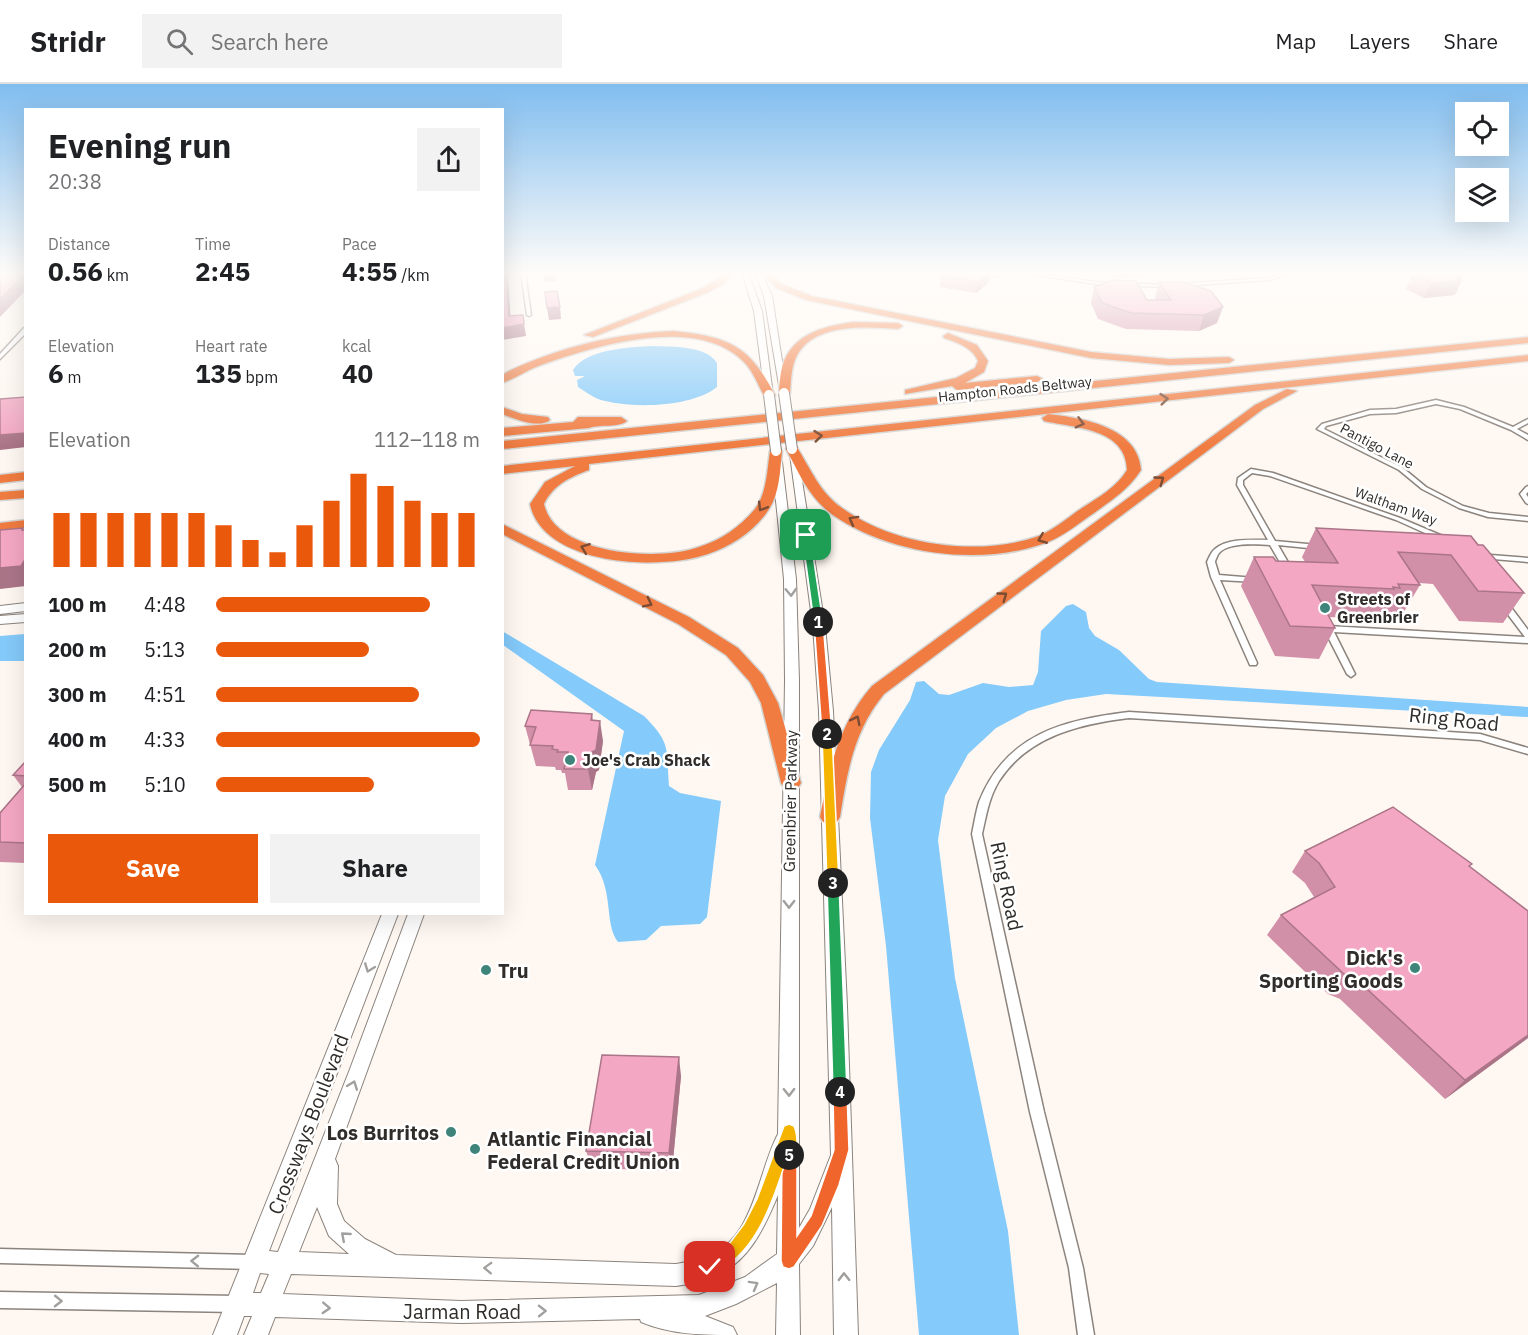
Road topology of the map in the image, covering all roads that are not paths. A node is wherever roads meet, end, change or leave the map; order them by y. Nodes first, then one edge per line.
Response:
1 (599, 330) edge
2 (761, 330) edge
3 (774, 330) edge
4 (831, 330) edge
5 (921, 330) edge
6 (965, 330) edge
7 (24, 331) edge
8 (1528, 331) edge
9 (1528, 338) edge
10 (1528, 352) edge
11 (0, 357) edge
12 (1528, 358) edge
13 (1229, 360) junction
14 (504, 366) edge
15 (1354, 378) junction
16 (504, 379) edge
17 (909, 392) junction
18 (784, 393) junction
19 (769, 395) junction
20 (504, 411) edge
21 (621, 421) junction
22 (1528, 421) edge
23 (939, 422) junction
24 (1513, 429) junction
25 (504, 432) edge
26 (1528, 438) edge
27 (504, 441) edge
28 (504, 445) edge
29 (706, 446) junction
30 (792, 449) junction
31 (776, 451) junction
32 (504, 454) edge
33 (504, 470) edge
34 (24, 476) edge
35 (0, 479) edge
36 (24, 488) edge
37 (1528, 488) edge
38 (0, 491) edge
39 (24, 494) edge
40 (0, 496) edge
41 (1528, 502) edge
42 (24, 503) edge
43 (0, 505) edge
44 (24, 516) edge
45 (0, 519) edge
46 (1528, 519) edge
47 (24, 524) edge
48 (0, 527) edge
49 (504, 529) edge
50 (1274, 544) junction
51 (1330, 548) edge
52 (1459, 549) edge
53 (1467, 556) edge
54 (1528, 560) edge
55 (1215, 577) junction
56 (1284, 579) edge
57 (1264, 581) edge
58 (1501, 600) edge
59 (24, 607) edge
60 (0, 610) edge
61 (24, 618) edge
62 (0, 620) edge
63 (1528, 638) edge
64 (1253, 663) dead end
65 (1351, 674) dead end
66 (1528, 751) edge
67 (791, 783) junction
68 (830, 817) junction
69 (390, 915) edge
70 (416, 915) edge
71 (789, 1131) junction
72 (332, 1140) junction
73 (841, 1150) junction
74 (0, 1256) edge
75 (789, 1261) junction
76 (254, 1262) junction
77 (284, 1262) junction
78 (395, 1266) junction
79 (0, 1300) edge
80 (237, 1304) junction
81 (268, 1305) junction
82 (626, 1309) junction
83 (225, 1335) edge
84 (256, 1335) edge
85 (725, 1335) edge
86 (788, 1335) edge
87 (846, 1335) edge
88 (1086, 1335) edge

1 - 14 highway
2 - 19 main road, Greenbrier Parkway
3 - 18 main road
4 - 18 highway
5 - 17 highway
6 - 13 highway
7 - 11 street
8 - 13 highway
9 - 27 highway, Hampton Roads Beltway
9 - 28 highway
10 - 32 highway, Hampton Roads Beltway
12 - 15 highway
13 - 17 highway
23 -> 15 highway
68 -> 15 highway
16 - 19 highway
17 - 21 highway
18 - 30 main road, bridge
19 - 31 main road, Greenbrier Parkway, bridge
20 - 21 highway
21 - 25 highway
22 - 24 street
29 -> 23 highway
23 -> 30 highway
24 - 26 street, Pantigo Lane
24 - 46 street, Pantigo Lane
31 -> 29 highway
29 - 33 highway
30 - 68 main road
31 -> 67 main road, Greenbrier Parkway
34 - 35 highway
36 - 38 highway
37 - 41 street
39 - 40 highway
42 - 43 highway
44 - 45 highway
47 - 48 highway
49 -> 67 highway
50 - 51 street
50 - 52 street, Waltham Way
50 - 55 street
50 - 56 street
53 - 54 street
55 - 57 street
55 - 64 street
58 - 63 street
59 - 60 main road
61 - 62 main road
63 - 65 street
66 - 88 street, Ring Road
67 -> 71 main road, Greenbrier Parkway
68 - 73 main road
69 -> 76 main road, Crossways Boulevard
72 -> 70 main road, Crossways Boulevard
71 - 75 main road, Greenbrier Parkway
71 -> 78 main road
72 - 77 main road, Crossways Boulevard
78 -> 72 main road
73 - 75 main road, Jarman Road
87 -> 73 main road
76 -> 74 street
82 -> 75 main road, Jarman Road
75 - 86 main road, Greenbrier Parkway
76 - 77 main road
76 - 80 main road, Crossways Boulevard
77 - 78 main road
77 - 81 main road, Crossways Boulevard
79 -> 80 street, Jarman Road
80 - 81 main road, Jarman Road
80 - 83 main road, Crossways Boulevard
81 -> 82 main road, Jarman Road
81 - 84 main road, Crossways Boulevard
82 - 85 main road

